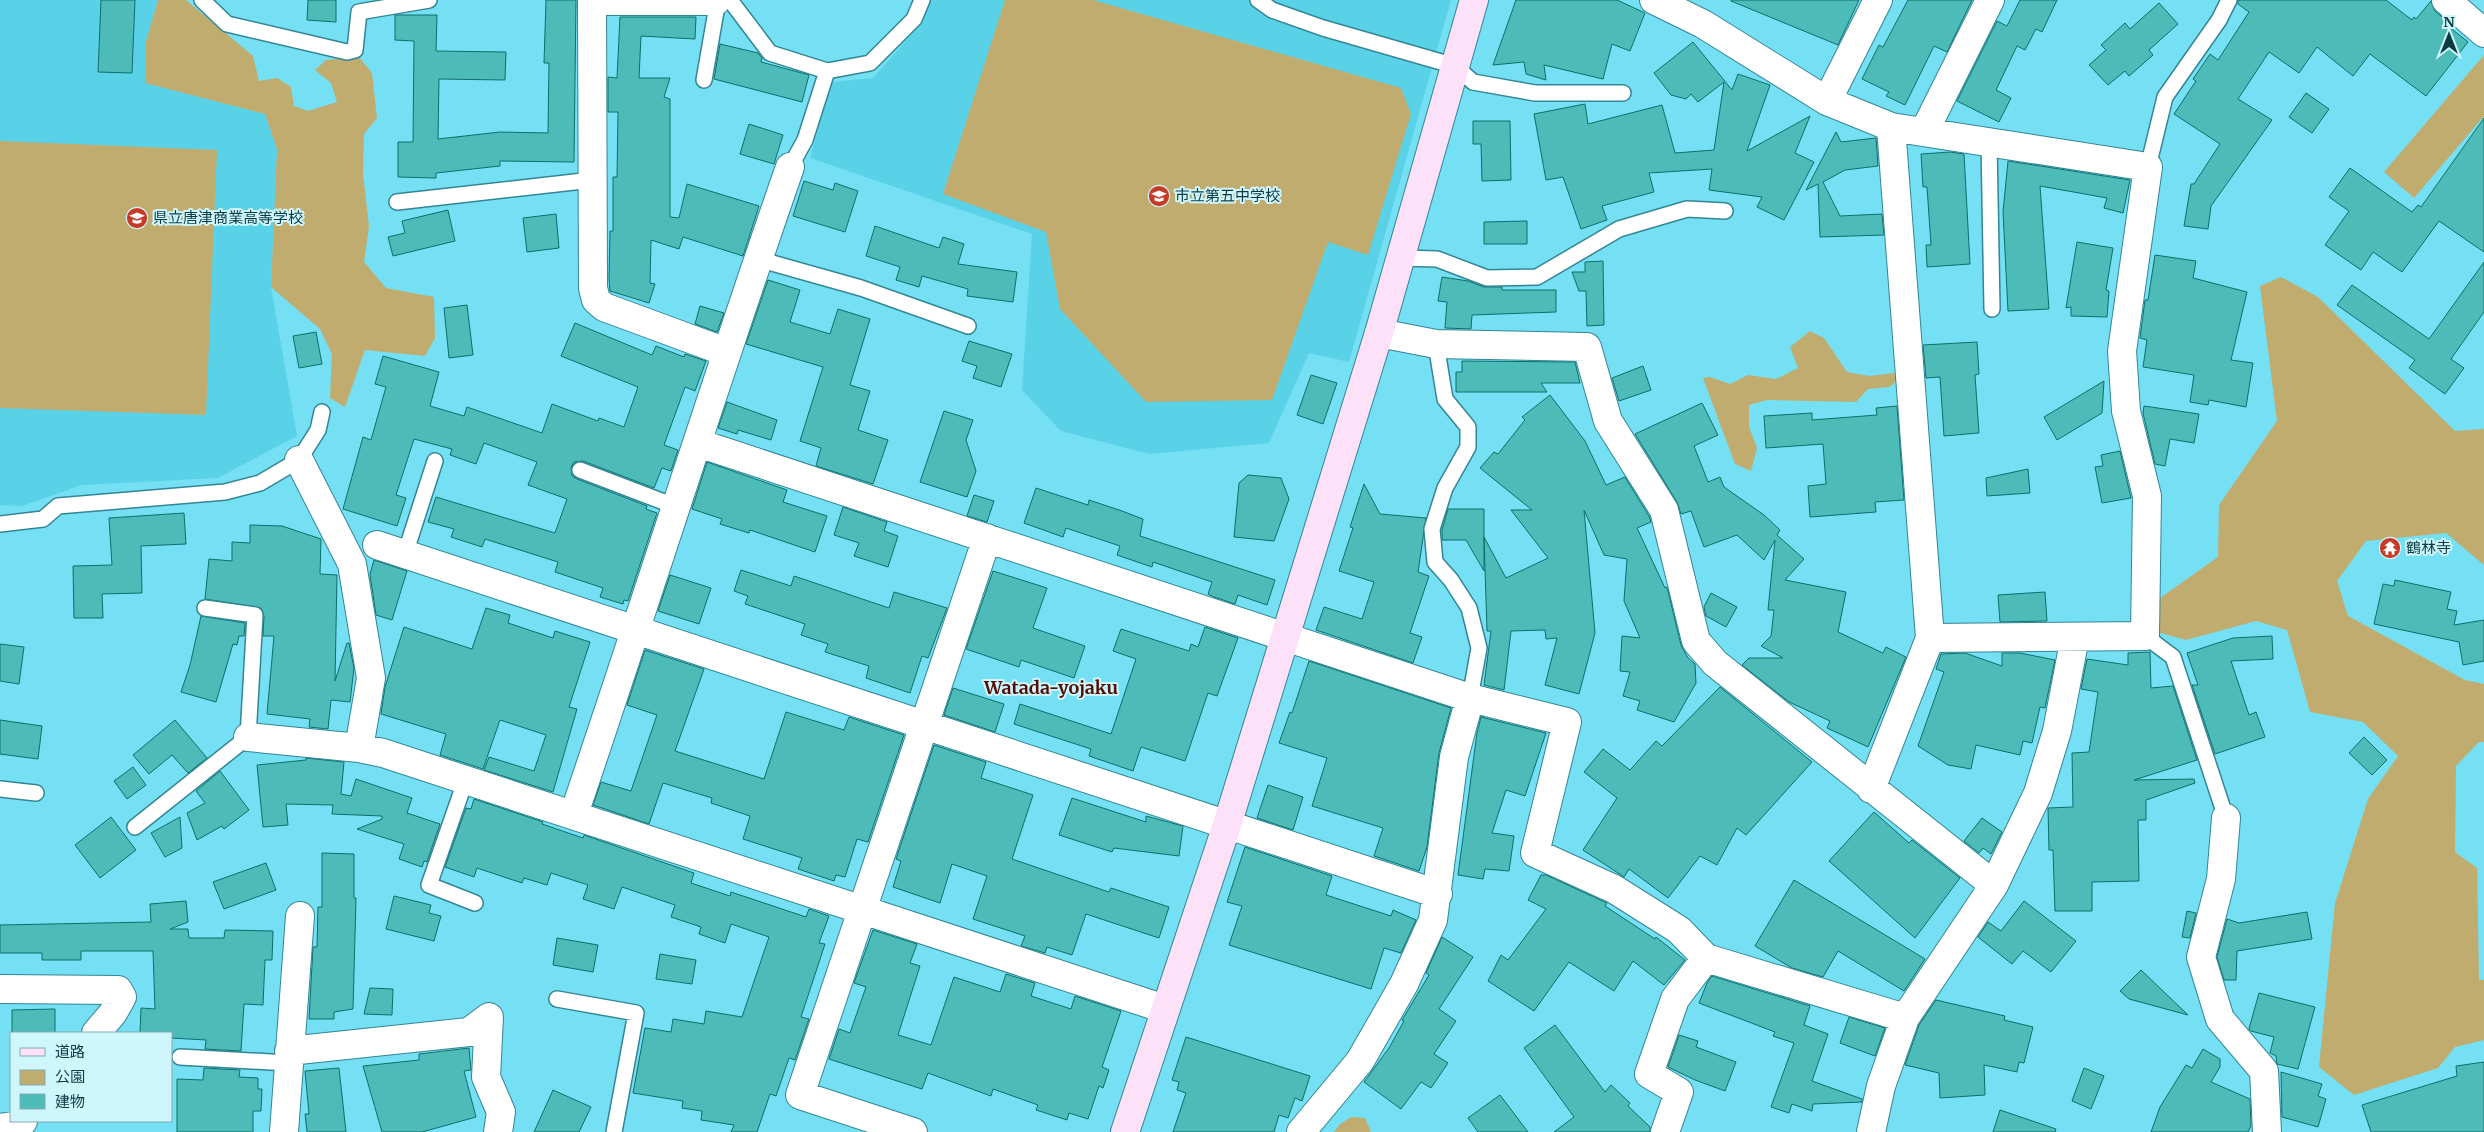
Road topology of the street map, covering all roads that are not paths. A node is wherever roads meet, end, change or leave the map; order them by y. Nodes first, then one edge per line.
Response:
1 (202, 0) edge
2 (429, 0) edge
3 (592, 0) edge
4 (721, 0) edge
5 (922, 0) edge
6 (1258, 0) edge
7 (1474, 0) edge
8 (1654, 0) edge
9 (1878, 0) edge
10 (1990, 0) edge
11 (2229, 0) edge
12 (2446, 0) edge
13 (2484, 33) edge
14 (1455, 66) junction
15 (828, 71) junction
16 (704, 80) dead end
17 (1623, 93) dead end
18 (1827, 101) junction
19 (1891, 127) junction
20 (1924, 132) junction
21 (1989, 142) junction
22 (2148, 166) junction
23 (790, 167) joint
24 (592, 180) junction
25 (397, 202) dead end
26 (1725, 212) dead end
27 (1401, 258) junction
28 (758, 259) junction
29 (1992, 309) dead end
30 (968, 326) dead end
31 (1379, 333) junction
32 (1436, 344) junction
33 (726, 352) junction
34 (322, 412) dead end
35 (698, 443) junction
36 (299, 460) junction
37 (435, 461) dead end
38 (580, 470) dead end
39 (677, 506) junction
40 (0, 524) edge
41 (987, 538) junction
42 (377, 545) dead end
43 (405, 554) junction
44 (205, 608) dead end
45 (636, 629) junction
46 (2145, 636) junction
47 (1285, 637) junction
48 (2075, 637) junction
49 (1930, 638) junction
50 (1470, 698) junction
51 (923, 726) junction
52 (248, 737) junction
53 (359, 748) junction
54 (466, 779) junction
55 (0, 789) edge
56 (1871, 790) junction
57 (36, 793) dead end
58 (574, 814) junction
59 (2226, 818) joint
60 (1227, 825) junction
61 (135, 827) dead end
62 (1994, 885) junction
63 (1438, 894) junction
64 (474, 903) dead end
65 (861, 909) junction
66 (300, 916) dead end
67 (1706, 958) junction
68 (0, 989) edge
69 (557, 999) dead end
70 (1165, 1009) junction
71 (1905, 1018) junction
72 (97, 1032) edge
73 (180, 1057) dead end
74 (288, 1057) junction
75 (22, 1122) edge
76 (0, 1128) edge
77 (284, 1132) edge
78 (498, 1132) edge
79 (614, 1132) edge
80 (913, 1132) edge
81 (1125, 1132) edge
82 (1301, 1132) edge
83 (1664, 1132) edge
84 (1871, 1132) edge
85 (2266, 1132) edge

1 - 2 lane
3 - 4 street
3 - 24 street
4 - 15 lane
4 - 16 lane
5 - 15 lane
6 - 14 lane
7 - 14 street
8 - 18 street
9 - 18 street
10 - 20 street
11 - 22 lane
12 - 13 street
14 - 17 lane
14 - 27 street
15 - 23 lane
18 - 19 street
19 - 20 street
19 - 49 street
20 - 21 street
21 - 22 street
21 - 29 lane
22 - 46 street
23 - 28 street
24 - 25 lane
24 - 33 street
26 - 27 lane
27 - 31 street
28 - 30 lane
28 - 33 street
31 - 32 street
31 - 47 street
32 - 50 lane
32 - 56 street
33 - 35 street
34 - 36 lane
35 - 39 street
35 - 41 street
36 - 40 lane
36 - 53 street
37 - 43 lane
38 - 39 lane
39 - 45 street
41 - 47 street
41 - 51 street
42 - 43 street
43 - 45 street
44 - 52 lane
45 - 51 street
45 - 58 street
46 - 48 street
46 - 59 lane
47 - 50 street
47 - 60 street
48 - 49 street
48 - 62 street
49 - 56 street
50 - 63 street
50 - 67 street
51 - 60 street
51 - 65 street
52 - 53 street
52 - 61 lane
53 - 54 street
54 - 58 street
54 - 64 lane
55 - 57 lane
56 - 62 street
58 - 65 street
59 - 85 street
60 - 63 street
60 - 70 street
62 - 71 street
63 - 82 street
65 - 70 street
65 - 80 street
66 - 74 street
67 - 71 street
67 - 83 street
68 - 72 street
69 - 79 lane
70 - 81 street
71 - 84 street
73 - 74 lane
74 - 77 street
74 - 78 street
75 - 76 street

